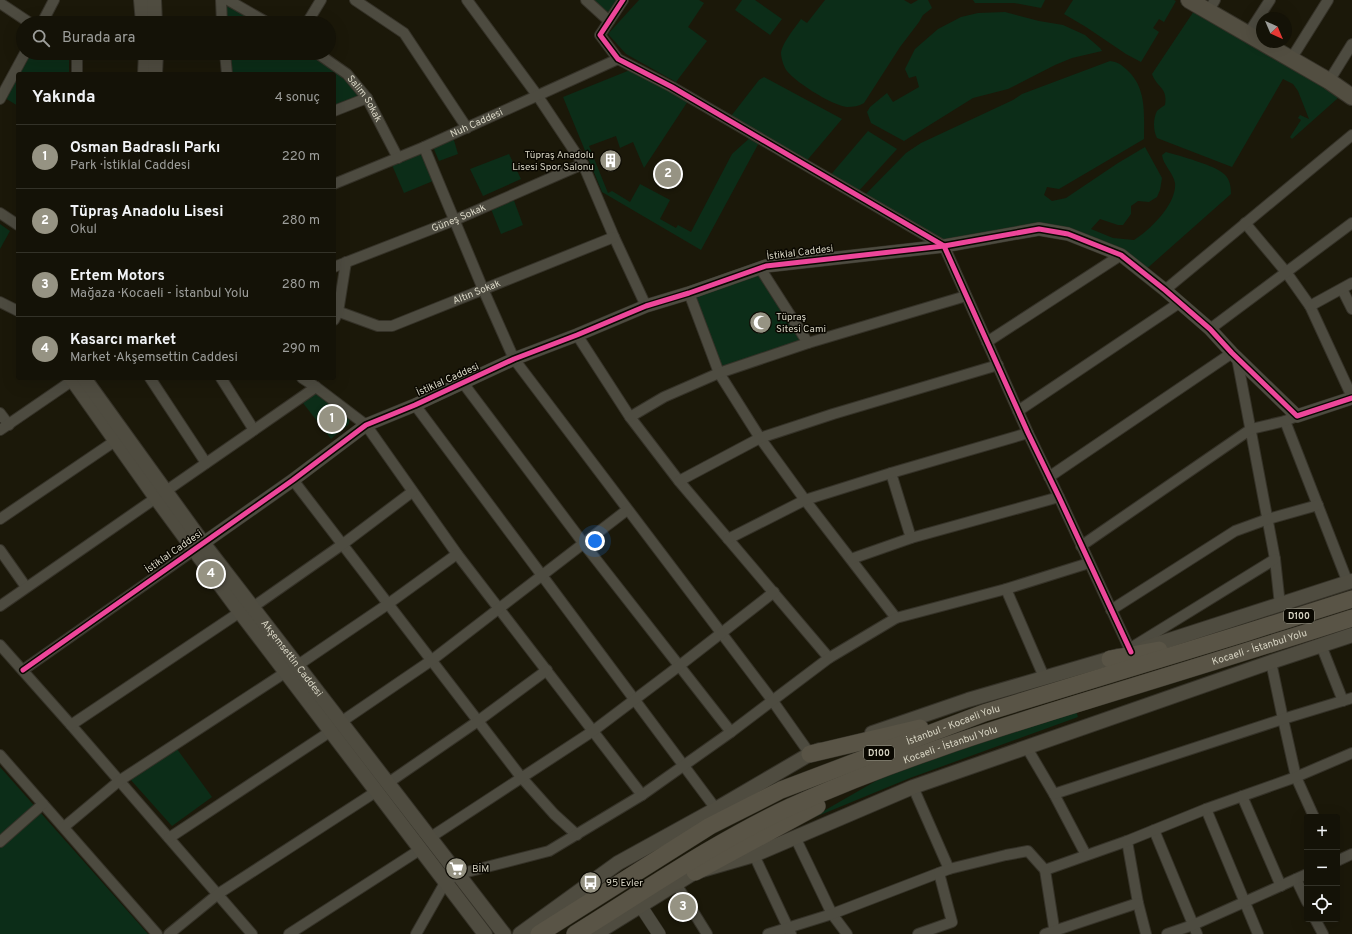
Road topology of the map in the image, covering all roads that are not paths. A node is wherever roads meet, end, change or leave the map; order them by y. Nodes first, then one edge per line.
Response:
1 (54, 0) edge
2 (141, 0) edge
3 (154, 0) edge
4 (220, 0) edge
5 (228, 0) edge
6 (321, 0) edge
7 (355, 0) edge
8 (467, 0) edge
9 (586, 0) edge
10 (624, 0) edge
11 (1189, 0) edge
12 (1270, 0) edge
13 (1328, 0) edge
14 (0, 3) edge
15 (1212, 6) edge
16 (20, 16) edge
17 (46, 16) edge
18 (142, 16) edge
19 (155, 16) edge
20 (221, 16) edge
21 (256, 16) edge
22 (311, 16) edge
23 (610, 21) junction
24 (1248, 34) junction
25 (1352, 44) edge
26 (618, 59) junction
27 (1291, 59) junction
28 (21, 60) edge
29 (76, 60) edge
30 (146, 60) edge
31 (156, 60) edge
32 (226, 60) edge
33 (327, 60) edge
34 (77, 72) edge
35 (145, 72) edge
36 (155, 72) edge
37 (227, 72) edge
38 (1329, 81) junction
39 (537, 95) junction
40 (1352, 97) edge
41 (367, 98) junction
42 (0, 99) edge
43 (336, 110) edge
44 (467, 128) junction
45 (1352, 134) edge
46 (424, 147) junction
47 (398, 158) junction
48 (582, 164) junction
49 (336, 183) edge
50 (0, 213) edge
51 (455, 220) junction
52 (16, 223) edge
53 (1245, 223) junction
54 (1352, 223) edge
55 (614, 237) junction
56 (944, 246) junction
57 (1121, 255) junction
58 (346, 262) junction
59 (336, 266) edge
60 (760, 268) junction
61 (1286, 272) junction
62 (1352, 283) edge
63 (483, 289) junction
64 (1342, 289) junction
65 (1164, 290) junction
66 (689, 293) junction
67 (966, 296) junction
68 (0, 302) edge
69 (1179, 303) junction
70 (646, 306) junction
71 (1310, 306) junction
72 (336, 309) edge
73 (1352, 309) edge
74 (16, 310) edge
75 (336, 314) edge
76 (1210, 329) junction
77 (577, 335) junction
78 (987, 342) junction
79 (808, 343) junction
80 (1235, 356) junction
81 (514, 359) junction
82 (998, 365) junction
83 (719, 373) junction
84 (75, 380) edge
85 (77, 380) edge
86 (77, 380) edge
87 (151, 380) edge
88 (222, 380) edge
89 (306, 380) edge
90 (463, 383) junction
91 (316, 387) junction
92 (1352, 398) edge
93 (415, 405) junction
94 (1018, 411) junction
95 (0, 413) edge
96 (630, 417) junction
97 (1291, 418) junction
98 (366, 425) junction
99 (4, 428) edge
100 (1251, 429) junction
101 (254, 430) junction
102 (1028, 433) junction
103 (760, 438) junction
104 (115, 441) junction
105 (206, 463) junction
106 (891, 473) junction
107 (1049, 476) junction
108 (293, 480) junction
109 (679, 481) junction
110 (412, 492) junction
111 (161, 494) junction
112 (1059, 497) junction
113 (805, 500) junction
114 (1318, 505) junction
115 (627, 510) junction
116 (0, 519) edge
117 (1268, 519) junction
118 (911, 538) junction
119 (728, 539) junction
120 (343, 544) junction
121 (584, 544) junction
122 (199, 546) junction
123 (1081, 546) junction
124 (0, 550) edge
125 (457, 554) junction
126 (1275, 559) junction
127 (851, 560) junction
128 (1089, 563) junction
129 (542, 576) junction
130 (26, 587) junction
131 (1351, 588) edge
132 (1006, 589) junction
133 (774, 592) junction
134 (388, 604) junction
135 (1280, 605) junction
136 (0, 606) edge
137 (499, 609) junction
138 (247, 610) junction
139 (1111, 610) junction
140 (896, 618) junction
141 (1352, 618) edge
142 (720, 633) junction
143 (1245, 633) junction
144 (1352, 635) edge
145 (0, 645) edge
146 (1321, 646) junction
147 (1130, 650) junction
148 (829, 658) junction
149 (1110, 659) junction
150 (432, 660) junction
151 (1272, 662) junction
152 (680, 666) junction
153 (292, 669) junction
154 (22, 670) junction
155 (547, 670) junction
156 (1044, 677) junction
157 (634, 700) junction
158 (772, 700) junction
159 (1347, 700) edge
160 (984, 713) junction
161 (1283, 719) junction
162 (478, 721) junction
163 (71, 725) junction
164 (336, 727) junction
165 (593, 731) junction
166 (731, 732) junction
167 (1027, 748) junction
168 (1352, 753) edge
169 (810, 754) junction
170 (0, 755) edge
171 (897, 764) junction
172 (683, 765) junction
173 (521, 777) junction
174 (1296, 777) junction
175 (118, 781) junction
176 (383, 787) junction
177 (914, 787) junction
178 (1054, 794) junction
179 (642, 795) junction
180 (1242, 796) junction
181 (43, 804) junction
182 (716, 809) junction
183 (1206, 809) junction
184 (1313, 814) edge
185 (64, 827) junction
186 (1154, 830) junction
187 (577, 835) junction
188 (430, 837) junction
189 (795, 837) junction
190 (169, 838) junction
191 (1127, 841) junction
192 (0, 842) edge
193 (421, 848) junction
194 (1352, 854) edge
195 (754, 855) junction
196 (1086, 855) junction
197 (1340, 860) edge
198 (1045, 870) junction
199 (944, 871) junction
200 (696, 872) junction
201 (459, 874) junction
202 (1304, 875) edge
203 (1296, 879) junction
204 (446, 881) junction
205 (676, 884) junction
206 (1281, 886) junction
207 (218, 894) junction
208 (1304, 896) edge
209 (1244, 902) junction
210 (1138, 903) junction
211 (640, 905) junction
212 (832, 914) junction
213 (496, 922) junction
214 (1317, 922) edge
215 (1195, 929) edge
216 (535, 930) edge
217 (790, 931) edge
218 (484, 933) edge
219 (1052, 933) edge
220 (157, 934) edge
221 (169, 934) edge
222 (252, 934) edge
223 (289, 934) edge
224 (416, 934) edge
225 (504, 934) edge
226 (520, 934) edge
227 (575, 934) edge
228 (595, 934) edge
229 (660, 934) edge
230 (708, 934) edge
231 (768, 934) edge
232 (847, 934) edge
233 (918, 934) edge
234 (1146, 934) edge
235 (1167, 934) edge
236 (1258, 934) edge
237 (1323, 934) edge

1 - 17 street
2 - 18 main road
3 - 19 main road
4 - 20 street
5 - 21 street
6 - 22 street
7 - 44 street
8 - 39 street
9 - 23 street
10 - 23 street
11 - 15 main road
12 - 24 street
13 - 27 street
14 - 16 street
15 - 24 main road
23 - 26 street
24 - 27 main road
25 - 38 street
26 - 39 street, Nuh Caddesi
26 - 56 street
27 - 38 main road
28 - 42 street
29 - 34 street
30 - 35 main road
31 - 36 main road
32 - 37 street
33 - 41 street, Salim Sokak
38 - 40 main road
39 - 44 street, Nuh Caddesi
39 - 48 street
41 - 43 street
41 - 47 street, Salim Sokak
44 - 46 street, Nuh Caddesi
45 - 53 street
46 - 47 street, Nuh Caddesi
46 - 51 street
47 - 49 street, Nuh Caddesi
48 - 51 street, Güneş Sokak
48 - 55 street
50 - 52 street
51 - 58 street, Güneş Sokak
51 - 63 street
53 - 61 street
53 - 65 street
54 - 61 street
55 - 63 street, Altın Sokak
55 - 70 street
56 - 57 street, İstiklal Caddesi
56 - 60 street, İstiklal Caddesi
56 - 67 street
57 - 65 street, İstiklal Caddesi
57 - 78 street
58 - 59 street, Güneş Sokak
58 - 72 street
60 - 66 street, İstiklal Caddesi
60 - 79 street
61 - 71 street
61 - 76 street
62 - 64 street
63 - 75 street, Altın Sokak
63 - 81 street
64 - 71 street
64 - 73 street
65 - 69 street, İstiklal Caddesi
66 - 70 street, İstiklal Caddesi
66 - 83 street
67 - 78 street
67 - 79 street
68 - 74 street
69 - 76 street, İstiklal Caddesi
69 - 94 street
70 - 77 street, İstiklal Caddesi
71 - 92 street
76 - 80 street, İstiklal Caddesi
77 - 81 street, İstiklal Caddesi
77 - 96 street
78 - 82 street
79 - 83 street
80 - 97 street, İstiklal Caddesi
80 - 100 street
80 - 107 street
81 - 90 street, İstiklal Caddesi
81 - 115 street
82 - 94 street
82 - 103 street
83 - 96 street
83 - 103 street
84 - 99 street
85 - 104 main road, Akşemsettin Caddesi
86 - 111 main road, Akşemsettin Caddesi
87 - 105 street
88 - 101 street
89 - 91 street
90 - 93 street, İstiklal Caddesi
90 - 121 street
91 - 98 street
91 - 101 street
92 - 97 street
93 - 98 street, İstiklal Caddesi
93 - 129 street
94 - 102 street
95 - 99 street
96 - 109 street
97 - 100 street
97 - 114 street
98 - 108 street, İstiklal Caddesi
98 - 110 street
100 - 117 street
100 - 123 street
101 - 105 street
102 - 106 street
102 - 107 street
103 - 109 street
103 - 113 street
104 - 111 main road, Akşemsettin Caddesi
104 - 116 street
105 - 111 street
106 - 113 street
106 - 118 street
107 - 112 street
108 - 120 street
108 - 122 street, İstiklal Caddesi
109 - 119 street
110 - 120 street
110 - 125 street
111 - 122 main road, Akşemsettin Caddesi
111 - 130 street
112 - 118 street
112 - 123 street
113 - 119 street
113 - 127 street
114 - 117 street
114 - 131 street
115 - 121 street
115 - 142 street
117 - 126 street
117 - 139 street
118 - 127 street
119 - 133 street
120 - 134 street
120 - 138 street
121 - 129 street
121 - 152 street
122 - 138 main road, Akşemsettin Caddesi
122 - 154 street, İstiklal Caddesi
123 - 128 street
124 - 130 street
125 - 134 street
125 - 137 street
126 - 135 street
126 - 147 street
127 - 140 street
128 - 132 street
128 - 139 street
129 - 137 street
129 - 157 street
130 - 136 street
131 - 135 main road
131 - 143 highway, İstanbul - Kocaeli Yolu / D100
132 - 140 street
132 - 156 street
133 - 142 street
133 - 148 street
134 - 150 street
134 - 153 street
135 - 147 main road
137 - 150 street
137 - 155 street
138 - 153 main road, Akşemsettin Caddesi
138 - 163 street
139 - 147 street
140 - 148 street
141 - 171 highway, Kocaeli - İstanbul Yolu / D100
142 - 152 street
142 - 158 street
143 - 149 highway
143 - 160 highway, İstanbul - Kocaeli Yolu / D100
144 - 146 main road
145 - 154 street
146 - 151 main road
146 - 159 street
147 - 149 main road
148 - 158 street
149 - 156 main road
150 - 162 street
150 - 164 street
151 - 161 street
151 - 167 main road
152 - 157 street
152 - 166 street
153 - 164 main road, Akşemsettin Caddesi
153 - 175 street
154 - 163 street
155 - 162 street
155 - 165 street
156 - 169 main road
157 - 165 street
157 - 172 street
158 - 166 street
158 - 169 street
159 - 161 street
160 - 169 highway
160 - 216 highway, İstanbul - Kocaeli Yolu / D100
161 - 174 street
161 - 178 street
162 - 173 street
162 - 176 street
163 - 175 street
164 - 176 main road, Akşemsettin Caddesi
164 - 190 street
165 - 173 street
165 - 179 street
166 - 172 street
167 - 177 main road
167 - 178 street
168 - 174 street
169 - 182 main road
170 - 181 street
171 - 200 highway
171 - 227 highway, Kocaeli - İstanbul Yolu / D100
172 - 179 street
172 - 182 street
173 - 187 street
173 - 188 street
174 - 180 street
174 - 184 street
175 - 185 street
175 - 190 street
176 - 188 main road, Akşemsettin Caddesi
176 - 193 main road, Akşemsettin Caddesi
176 - 207 street
177 - 189 main road
177 - 199 street
178 - 196 street
179 - 187 street
180 - 183 street
180 - 206 street
181 - 185 street
181 - 192 street
182 - 216 main road
183 - 186 street
183 - 209 street
185 - 220 street
186 - 191 street
186 - 215 street
187 - 201 street
188 - 201 main road, Akşemsettin Caddesi
189 - 195 main road
189 - 212 street
190 - 207 street
191 - 196 street
191 - 210 street
193 - 204 main road, Akşemsettin Caddesi
193 - 223 street
194 - 197 street
195 - 200 main road
195 - 217 street
196 - 198 street
198 - 199 street
198 - 219 street
199 - 212 street
199 - 233 street
200 - 205 main road
201 - 204 street
201 - 213 main road, Akşemsettin Caddesi
202 - 203 street
203 - 206 street
203 - 208 street
204 - 218 main road, Akşemsettin Caddesi
204 - 224 street
205 - 211 main road
205 - 230 street
206 - 209 street
207 - 221 street
207 - 222 street
209 - 215 street
209 - 236 street
210 - 219 street
210 - 234 street
211 - 228 main road
211 - 229 street
212 - 217 street
212 - 232 street
213 - 216 main road
213 - 225 main road, Akşemsettin Caddesi
214 - 237 street
215 - 235 street
216 - 226 main road
217 - 231 street

